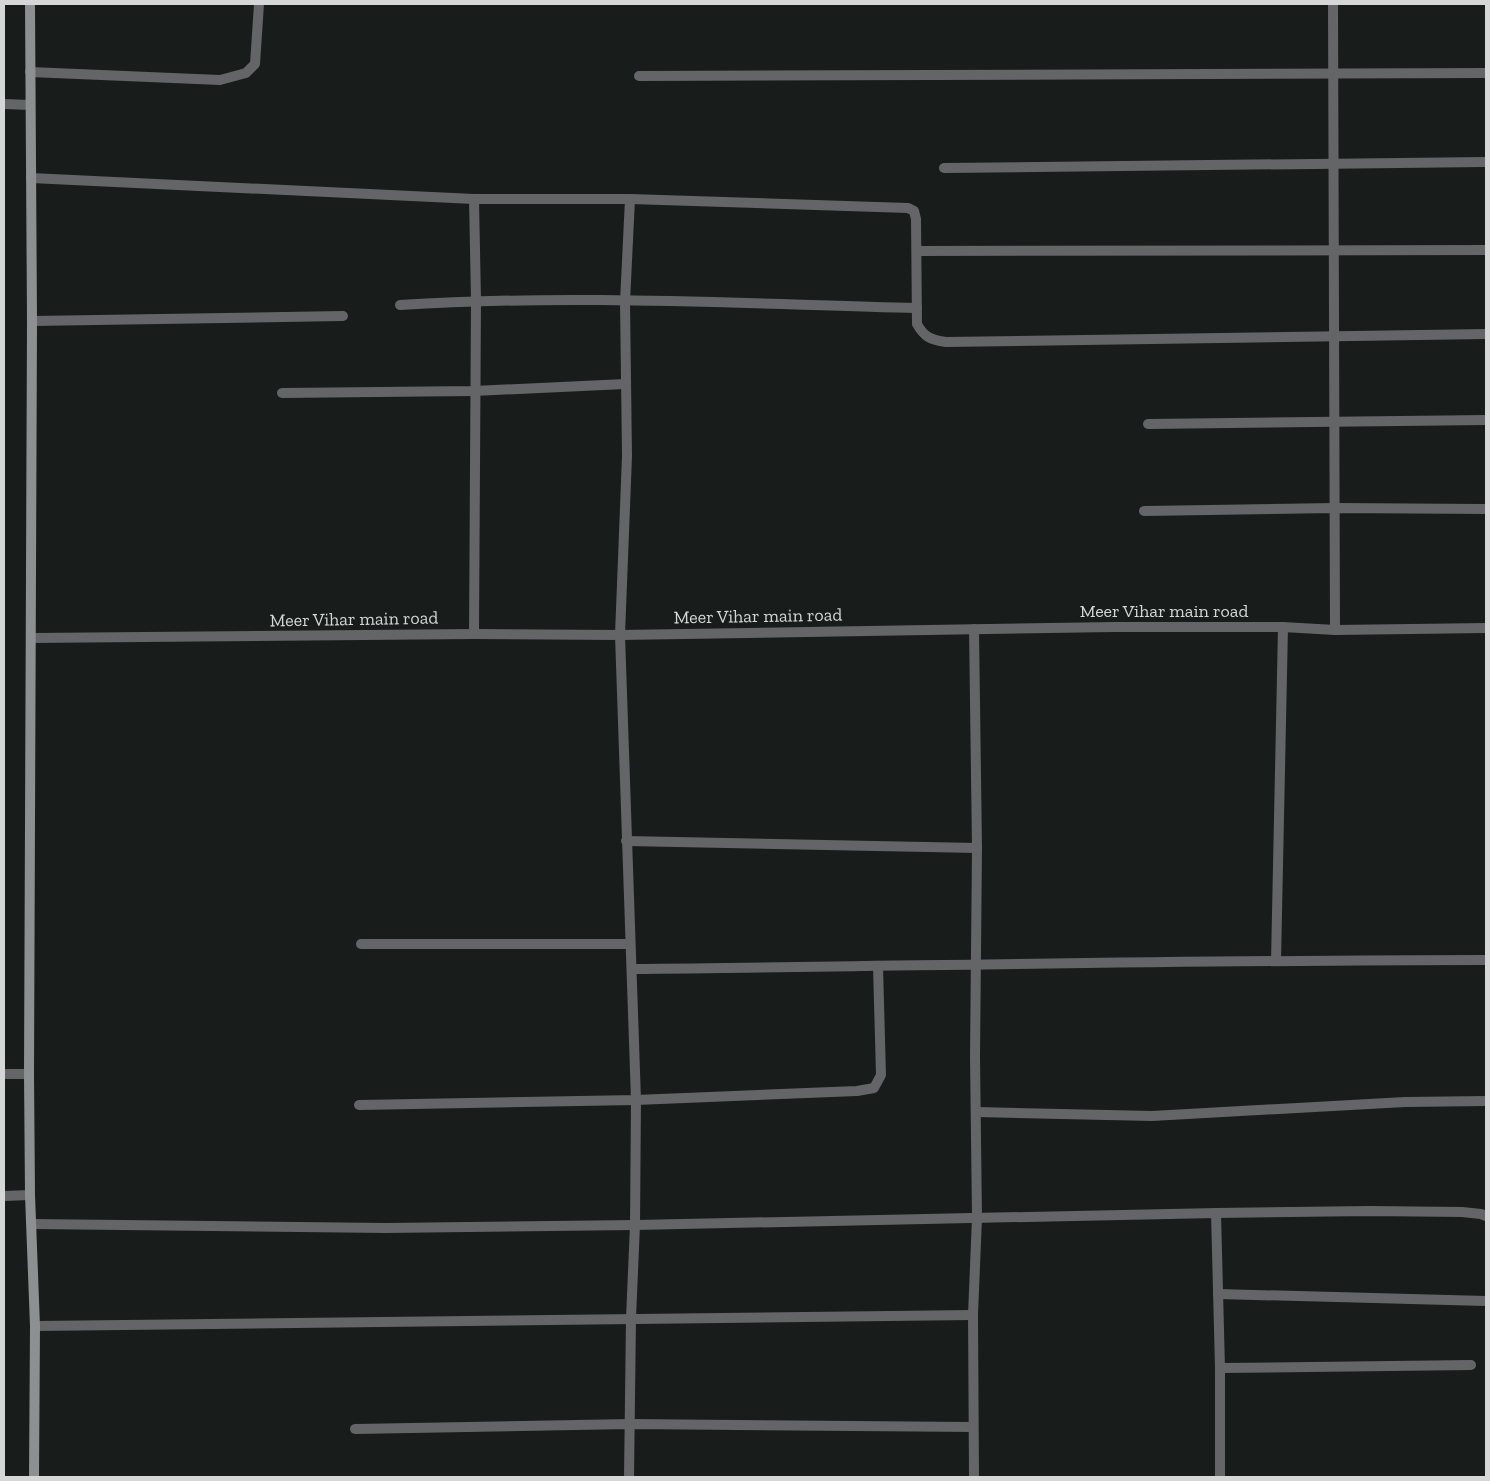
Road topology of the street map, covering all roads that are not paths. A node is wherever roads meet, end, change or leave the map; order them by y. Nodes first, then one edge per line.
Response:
1 (30, 4) edge
2 (259, 4) edge
3 (1333, 4) edge
4 (30, 72) junction
5 (1334, 73) junction
6 (1486, 73) edge
7 (639, 76) dead end
8 (4, 104) edge
9 (30, 105) junction
10 (1486, 162) edge
11 (1334, 165) junction
12 (944, 168) dead end
13 (31, 178) junction
14 (474, 199) junction
15 (630, 199) junction
16 (1334, 250) junction
17 (1486, 250) edge
18 (917, 251) junction
19 (476, 300) junction
20 (625, 302) junction
21 (400, 305) dead end
22 (917, 308) junction
23 (343, 316) dead end
24 (32, 321) junction
25 (1486, 334) edge
26 (1334, 337) junction
27 (625, 384) junction
28 (474, 391) junction
29 (282, 393) dead end
30 (1486, 420) edge
31 (1335, 421) junction
32 (1148, 424) dead end
33 (1335, 508) junction
34 (1486, 508) edge
35 (1144, 511) dead end
36 (1284, 628) junction
37 (1486, 628) edge
38 (974, 629) junction
39 (1336, 630) junction
40 (474, 634) junction
41 (620, 635) junction
42 (31, 638) junction
43 (626, 841) junction
44 (977, 848) junction
45 (361, 944) dead end
46 (630, 944) junction
47 (1486, 960) edge
48 (1276, 961) junction
49 (975, 963) junction
50 (878, 966) junction
51 (632, 969) junction
52 (4, 1074) edge
53 (29, 1074) junction
54 (636, 1100) junction
55 (1486, 1101) edge
56 (359, 1105) dead end
57 (976, 1112) junction
58 (30, 1195) junction
59 (4, 1196) edge
60 (1216, 1213) junction
61 (1486, 1216) edge
62 (978, 1218) junction
63 (32, 1224) junction
64 (635, 1225) junction
65 (1218, 1294) junction
66 (1486, 1301) edge
67 (973, 1315) junction
68 (631, 1318) junction
69 (34, 1326) junction
70 (1472, 1365) dead end
71 (1220, 1368) junction
72 (630, 1424) junction
73 (973, 1427) junction
74 (355, 1429) dead end
75 (34, 1477) edge
76 (630, 1477) edge
77 (974, 1477) edge
78 (1220, 1477) edge

1 - 4 main road
2 - 4 street
3 - 5 street
4 - 9 main road
5 - 6 street
5 - 7 street
5 - 11 street
8 - 9 street
9 - 13 main road
10 - 11 street
11 - 12 street
11 - 16 street
13 - 14 street
13 - 24 main road
14 - 15 street
14 - 19 street
15 - 18 street
15 - 20 street
16 - 17 street
16 - 18 street
16 - 26 street
18 - 22 street
19 - 20 street
19 - 21 street
19 - 28 street
20 - 22 street
20 - 27 street
22 - 26 street
23 - 24 street
24 - 42 main road
25 - 26 street
26 - 31 street
27 - 28 street
27 - 41 street
28 - 29 street
28 - 40 street
30 - 31 street
31 - 32 street
31 - 33 street
33 - 34 street
33 - 35 street
33 - 39 street
36 - 38 street, Meer Vihar main road
36 - 39 street, Meer Vihar main road
36 - 48 street
37 - 39 street, Meer Vihar main road
38 - 41 street, Meer Vihar main road
38 - 44 street
40 - 41 street, Meer Vihar main road
40 - 42 street, Meer Vihar main road
41 - 43 street
42 - 53 main road
43 - 44 street
43 - 46 street
44 - 49 street
45 - 46 street
46 - 51 street
47 - 48 street
48 - 49 street
49 - 50 street
49 - 57 street
50 - 51 street
50 - 54 street
51 - 54 street
52 - 53 street
53 - 58 main road
54 - 56 street
54 - 64 street
55 - 57 street
57 - 62 street
58 - 59 street
58 - 63 main road
60 - 61 street
60 - 62 street
60 - 65 street
62 - 64 street
62 - 67 street
63 - 64 street
63 - 69 main road
64 - 68 street
65 - 66 street
65 - 71 street
67 - 68 street
67 - 73 street
68 - 69 street
68 - 72 street
69 - 75 main road
70 - 71 street
71 - 78 street
72 - 73 street
72 - 74 street
72 - 76 street
73 - 77 street

